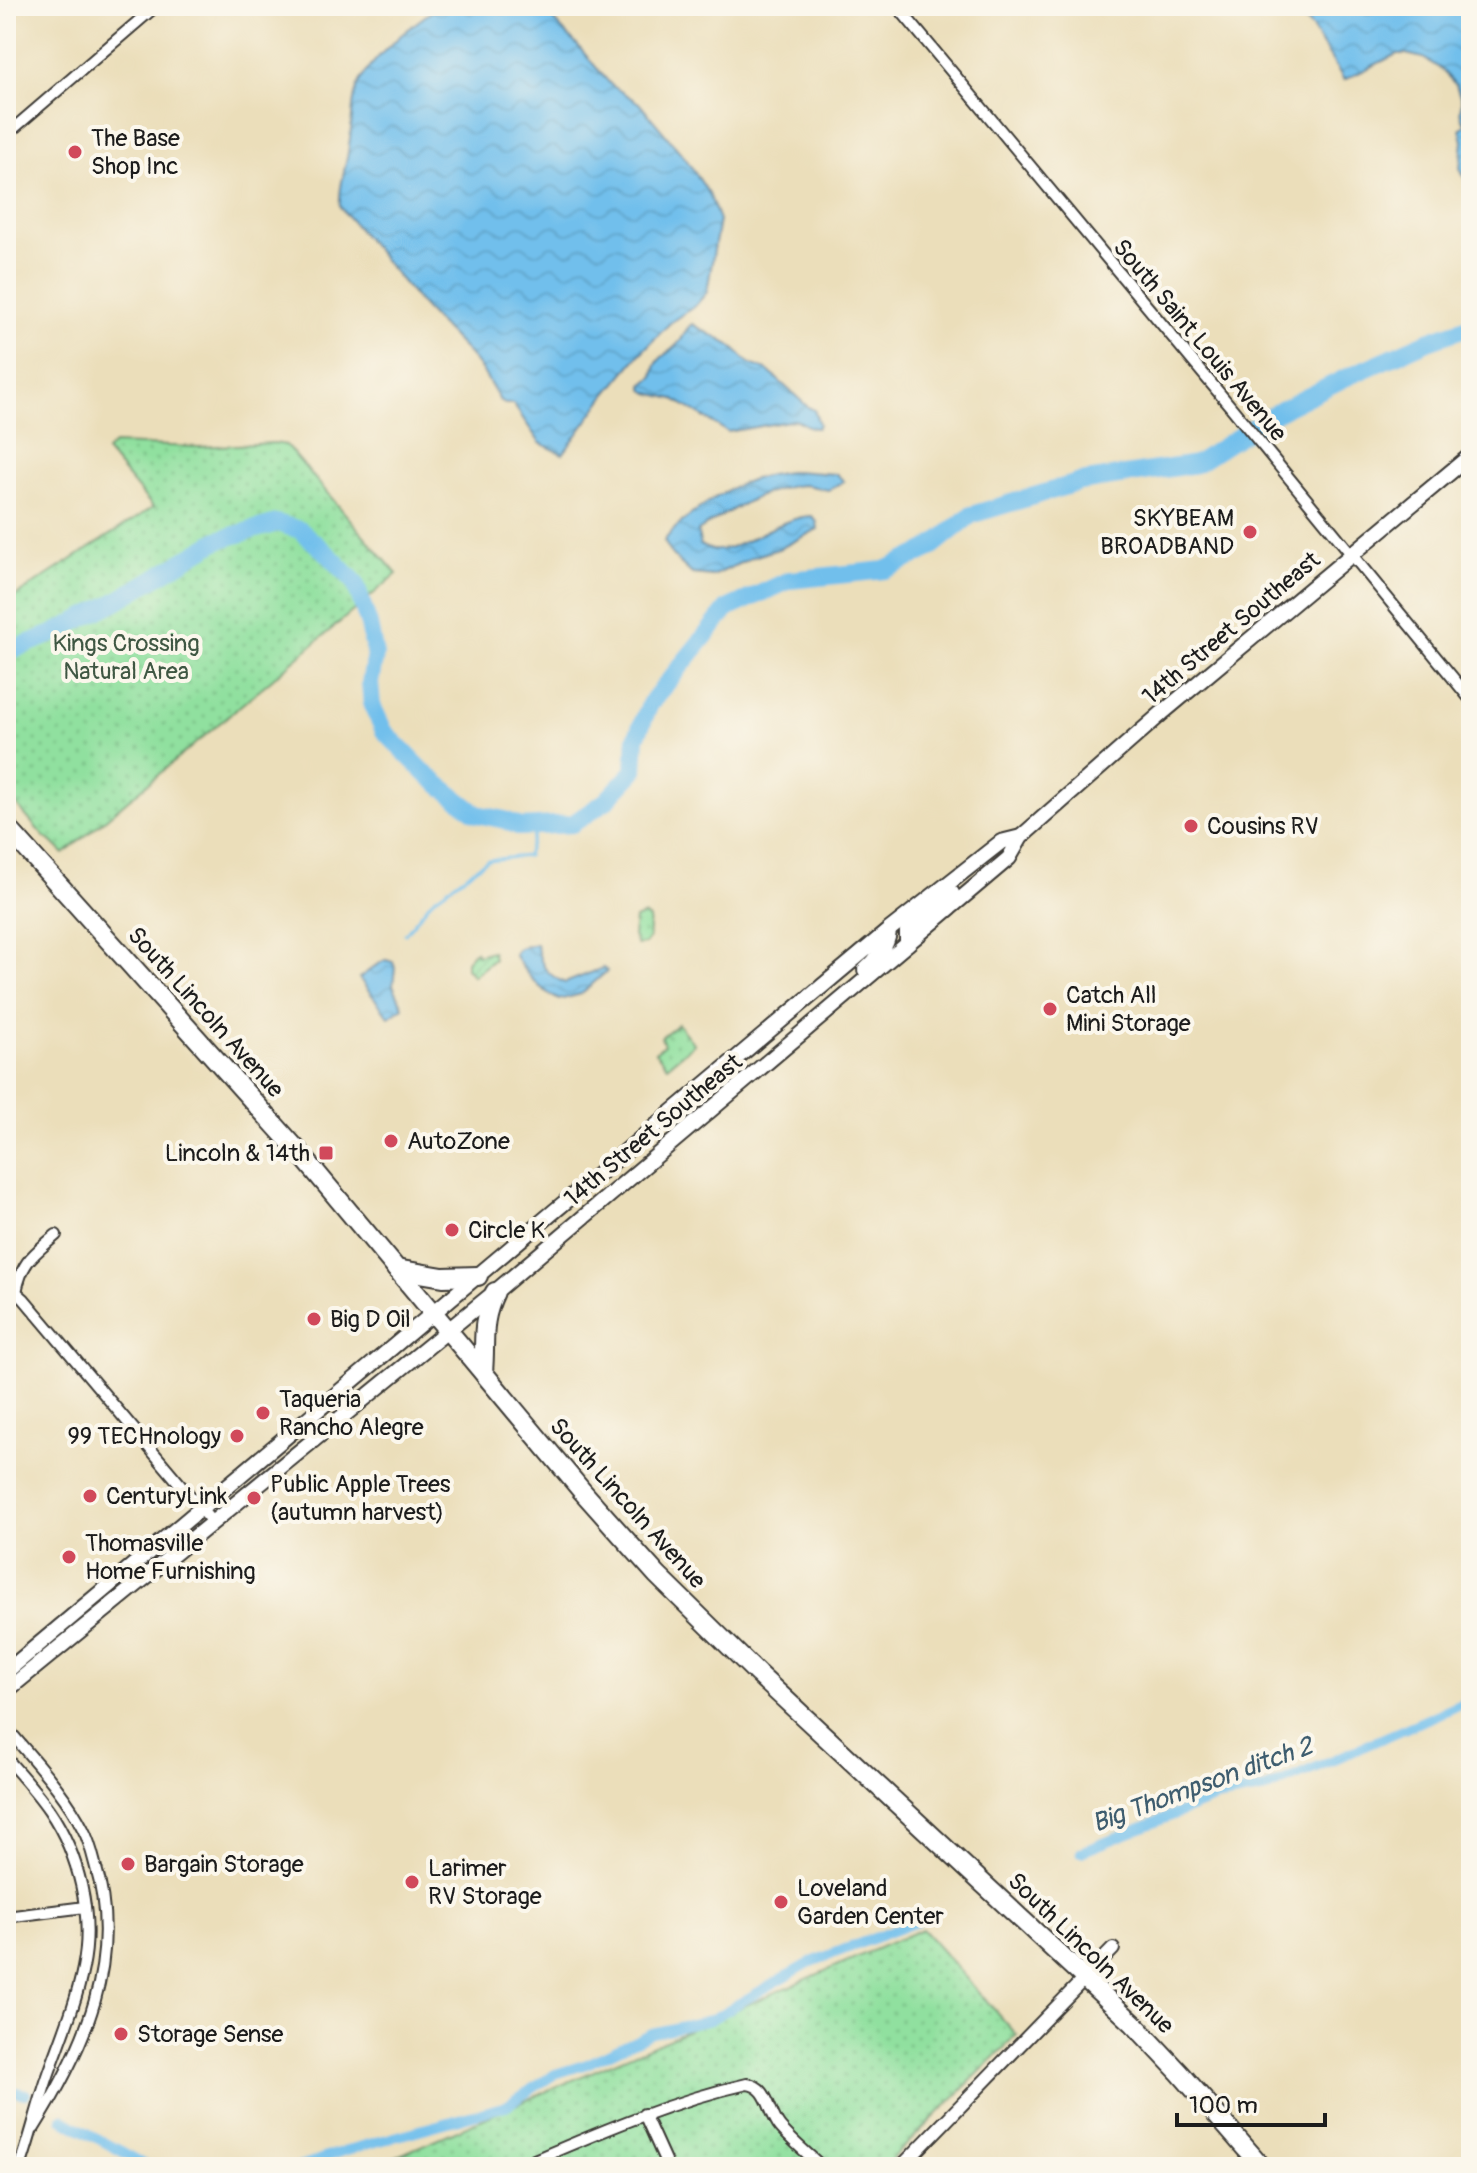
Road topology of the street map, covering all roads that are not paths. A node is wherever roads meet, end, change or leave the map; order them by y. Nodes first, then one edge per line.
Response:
1 (156, 6) edge
2 (897, 6) edge
3 (6, 135) edge
4 (1471, 455) edge
5 (1352, 555) junction
6 (1471, 700) edge
7 (6, 826) edge
8 (1021, 837) junction
9 (955, 879) junction
10 (889, 930) junction
11 (907, 944) junction
12 (803, 1032) junction
13 (56, 1235) dead end
14 (396, 1269) junction
15 (478, 1276) junction
16 (495, 1292) junction
17 (11, 1294) edge
18 (434, 1314) junction
19 (447, 1329) junction
20 (483, 1372) junction
21 (200, 1509) junction
22 (212, 1522) junction
23 (6, 1672) edge
24 (6, 1691) edge
25 (6, 1727) edge
26 (6, 1758) edge
27 (85, 1907) junction
28 (6, 1917) edge
29 (1113, 1949) dead end
30 (1086, 1978) junction
31 (644, 2114) junction
32 (34, 2128) junction
33 (20, 2167) edge
34 (518, 2167) edge
35 (668, 2167) edge
36 (822, 2167) edge
37 (901, 2167) edge
38 (1262, 2167) edge

1 - 3 street
2 - 5 street, South Saint Louis Avenue
4 - 5 main road, 14th Street Southeast
5 - 6 street, South Saint Louis Avenue
5 - 8 main road, 14th Street Southeast
7 - 14 highway, South Lincoln Avenue
8 - 9 main road, 14th Street Southeast
8 - 11 main road, 14th Street Southeast
9 - 10 main road, 14th Street Southeast
9 - 11 main road
10 - 12 main road
10 - 15 main road, 14th Street Southeast
11 - 12 main road, 14th Street Southeast
12 - 16 main road, 14th Street Southeast
13 - 17 street
14 - 15 highway
14 - 18 highway, South Lincoln Avenue
15 - 18 main road, 14th Street Southeast
16 - 19 main road, 14th Street Southeast
16 - 20 highway
17 - 21 street
18 - 19 highway, South Lincoln Avenue
18 - 21 main road, 14th Street Southeast
19 - 20 highway, South Lincoln Avenue
19 - 22 main road, 14th Street Southeast
20 - 30 highway, South Lincoln Avenue
21 - 22 street
21 - 23 main road, 14th Street Southeast
22 - 24 main road, 14th Street Southeast
25 - 32 street
26 - 27 street
27 - 28 street
27 - 32 street
29 - 30 street
30 - 37 street
30 - 38 highway, South Lincoln Avenue
31 - 34 street
31 - 35 street
31 - 36 street
32 - 33 street

